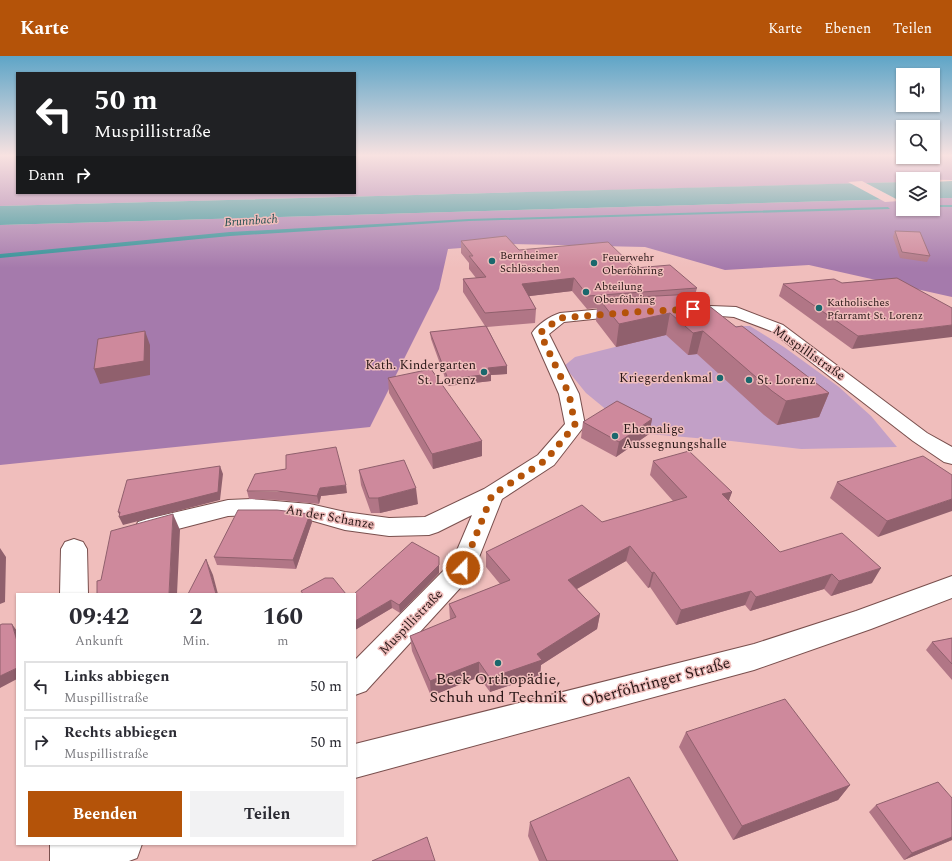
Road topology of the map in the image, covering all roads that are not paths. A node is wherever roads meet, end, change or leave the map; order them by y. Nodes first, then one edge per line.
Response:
1 (672, 310) edge
2 (641, 311) edge
3 (952, 457) edge
4 (492, 495) junction
5 (129, 533) edge
6 (74, 549) dead end
7 (952, 587) edge
8 (74, 593) edge
9 (356, 680) edge
10 (356, 761) edge
11 (68, 845) edge
12 (121, 845) edge
13 (70, 861) edge
14 (82, 861) edge

1 - 3 street, Muspillistraße
2 - 4 street
4 - 5 street, An der Schanze
4 - 9 street, Muspillistraße
6 - 8 street
7 - 10 street, Oberföhringer Straße
11 - 13 street
12 - 14 street

